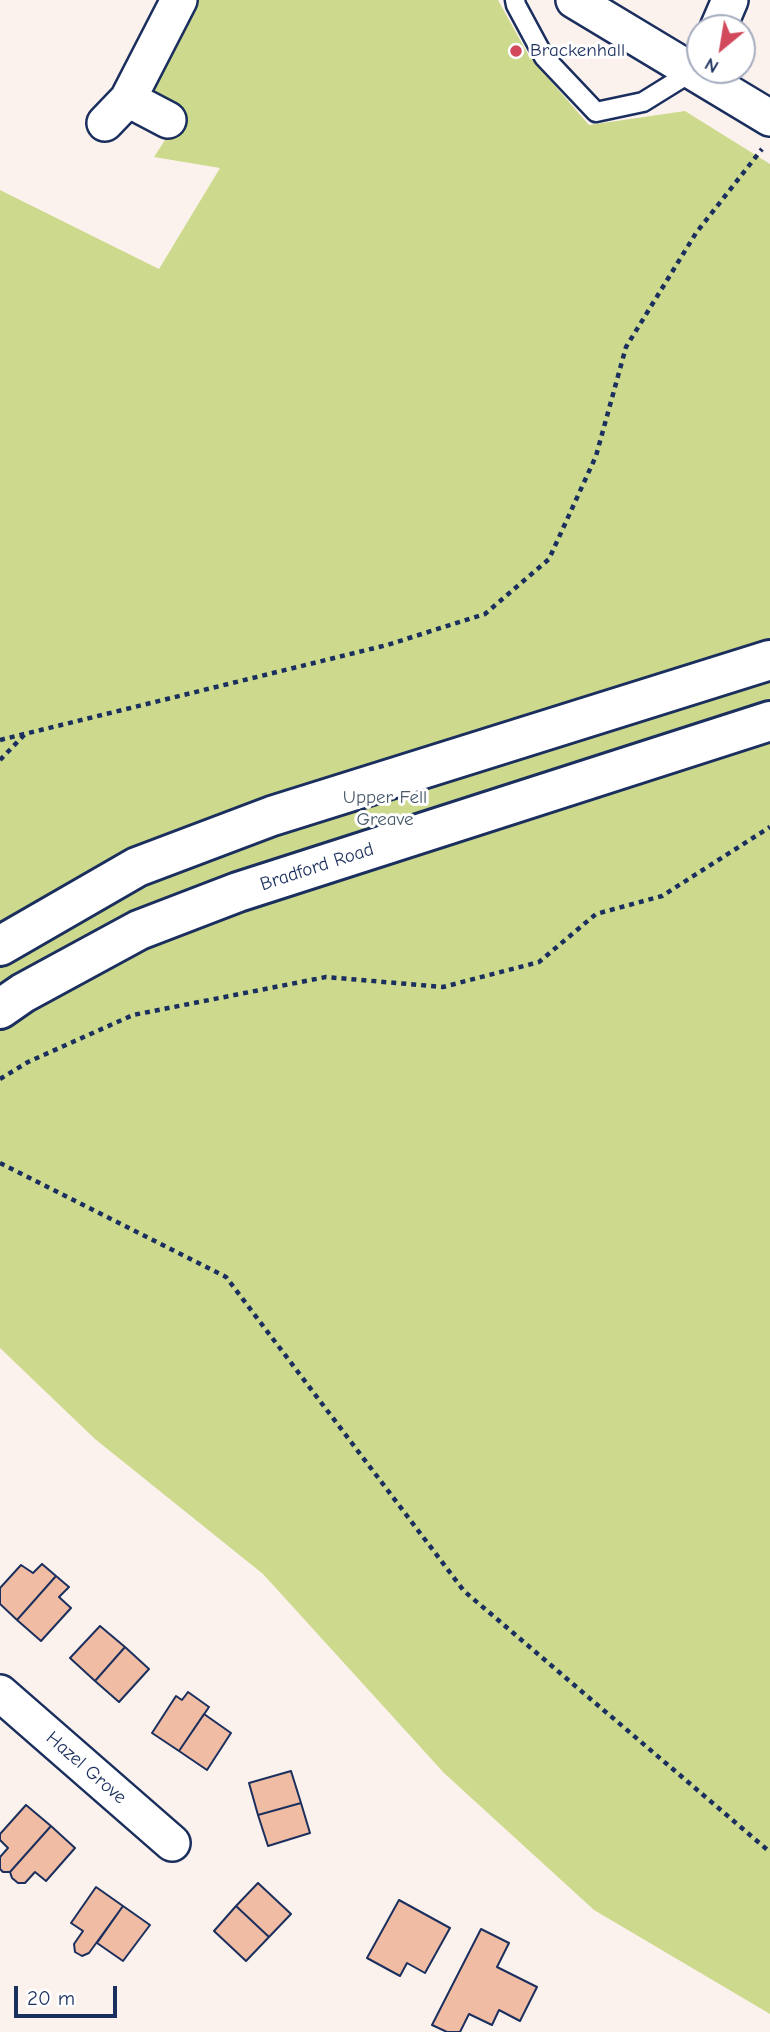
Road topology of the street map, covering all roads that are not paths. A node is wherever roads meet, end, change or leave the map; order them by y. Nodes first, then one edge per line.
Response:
1 (180, 0) edge
2 (515, 0) edge
3 (573, 0) edge
4 (686, 59) edge
5 (686, 73) edge
6 (723, 84) edge
7 (770, 118) edge
8 (168, 120) dead end
9 (770, 660) edge
10 (770, 721) edge
11 (0, 946) edge
12 (0, 1009) edge
13 (0, 1693) edge
14 (172, 1843) dead end

1 - 8 street
2 - 5 lane
3 - 4 street
6 - 7 street
9 - 11 main road
10 - 12 main road, Bradford Road
13 - 14 street, Hazel Grove

